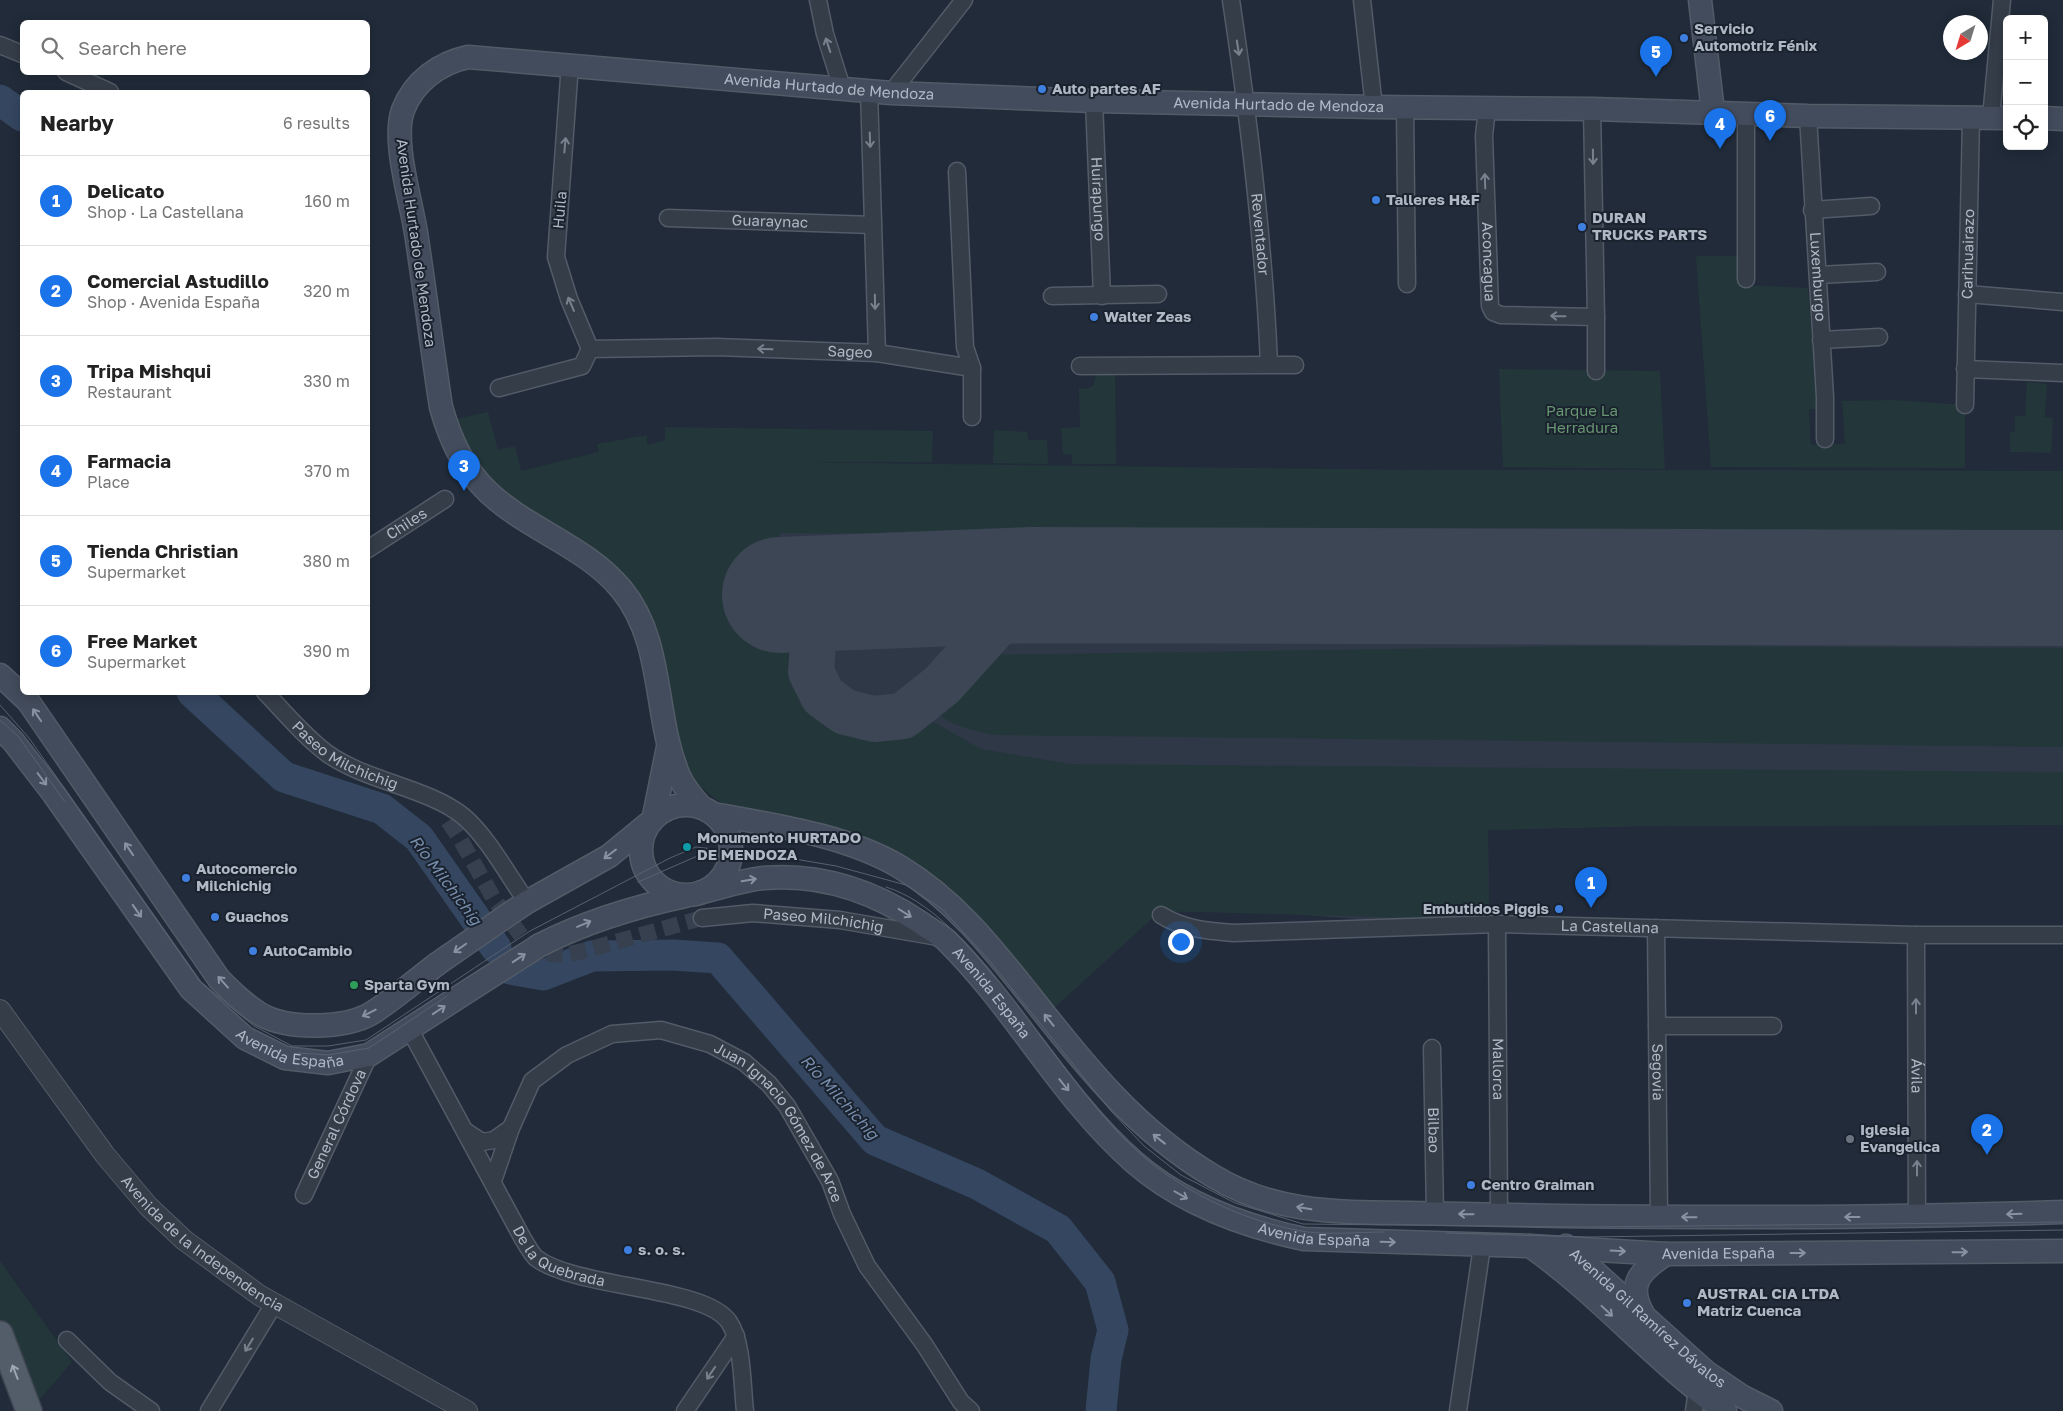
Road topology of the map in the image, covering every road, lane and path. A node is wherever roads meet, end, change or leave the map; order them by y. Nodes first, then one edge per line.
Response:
1 (964, 0) edge
2 (1231, 0) edge
3 (1362, 0) edge
4 (1700, 0) edge
5 (2002, 0) edge
6 (816, 1) edge
7 (0, 45) edge
8 (20, 53) edge
9 (570, 64) junction
10 (73, 75) edge
11 (842, 88) junction
12 (106, 90) edge
13 (869, 91) junction
14 (891, 93) junction
15 (1094, 101) junction
16 (1246, 104) junction
17 (1374, 107) junction
18 (1406, 108) junction
19 (1487, 108) junction
20 (1592, 109) junction
21 (1713, 112) junction
22 (1746, 112) junction
23 (1808, 116) junction
24 (1989, 118) edge
25 (2048, 118) edge
26 (2063, 119) edge
27 (957, 171) dead end
28 (1871, 206) dead end
29 (1812, 210) junction
30 (668, 218) dead end
31 (873, 225) junction
32 (1877, 272) dead end
33 (1818, 275) junction
34 (1746, 279) dead end
35 (1407, 284) dead end
36 (1158, 294) dead end
37 (1967, 294) junction
38 (1052, 296) dead end
39 (1102, 296) junction
40 (2063, 302) edge
41 (1596, 317) junction
42 (1879, 337) dead end
43 (1822, 340) junction
44 (590, 349) junction
45 (877, 353) junction
46 (1269, 364) junction
47 (1295, 365) dead end
48 (1080, 366) dead end
49 (972, 368) junction
50 (1965, 369) junction
51 (1596, 371) dead end
52 (2063, 373) edge
53 (499, 388) dead end
54 (1965, 405) dead end
55 (972, 416) dead end
56 (1824, 439) dead end
57 (445, 499) dead end
58 (370, 548) edge
59 (0, 675) edge
60 (20, 694) edge
61 (21, 695) edge
62 (268, 695) edge
63 (0, 728) edge
64 (668, 744) junction
65 (436, 801) junction
66 (707, 810) junction
67 (651, 820) junction
68 (448, 821) tunnel mouth
69 (696, 894) junction
70 (520, 907) junction
71 (1161, 915) dead end
72 (702, 918) tunnel mouth
73 (1497, 924) junction
74 (1656, 928) junction
75 (1916, 935) junction
76 (2063, 935) edge
77 (944, 939) junction
78 (0, 1010) edge
79 (1657, 1026) junction
80 (1773, 1026) dead end
81 (410, 1030) junction
82 (1432, 1048) dead end
83 (369, 1054) junction
84 (511, 1128) junction
85 (465, 1131) junction
86 (493, 1181) junction
87 (304, 1195) dead end
88 (2063, 1212) edge
89 (1435, 1214) junction
90 (1499, 1215) junction
91 (1532, 1215) junction
92 (1659, 1217) junction
93 (1917, 1217) junction
94 (1482, 1246) junction
95 (1530, 1246) junction
96 (1569, 1249) junction
97 (2063, 1251) edge
98 (1666, 1254) junction
99 (274, 1304) junction
100 (1645, 1317) junction
101 (0, 1334) edge
102 (736, 1336) junction
103 (67, 1340) dead end
104 (1699, 1391) edge
105 (29, 1411) edge
106 (151, 1411) edge
107 (209, 1411) edge
108 (467, 1411) edge
109 (685, 1411) edge
110 (745, 1411) edge
111 (971, 1411) edge
112 (1458, 1411) edge
113 (1725, 1411) edge
114 (1771, 1411) edge

1 - 14 street
2 -> 16 street, Reventador
3 - 17 street
4 - 21 main road
5 - 24 street, Carihuairazo
11 -> 6 street
7 - 8 street
9 - 11 main road, Avenida Hurtado de Mendoza
44 -> 9 street, Huila
9 - 64 main road, Avenida Hurtado de Mendoza
10 - 12 street
11 - 13 main road, Avenida Hurtado de Mendoza
13 - 14 main road, Avenida Hurtado de Mendoza
13 -> 31 street, Sageo
14 - 15 main road, Avenida Hurtado de Mendoza
15 - 16 main road, Avenida Hurtado de Mendoza
15 - 39 street, Huirapungo
16 - 17 main road, Avenida Hurtado de Mendoza
16 - 46 street, Reventador
17 - 18 main road, Avenida Hurtado de Mendoza
18 - 19 main road, Avenida Hurtado de Mendoza
18 - 35 street
19 - 20 main road, Avenida Hurtado de Mendoza
41 -> 19 street, Aconcagua
20 - 21 main road, Avenida Hurtado de Mendoza
20 -> 41 street
21 - 22 main road, Avenida Hurtado de Mendoza
22 - 23 main road, Avenida Hurtado de Mendoza
22 - 34 street
23 - 24 main road, Avenida Hurtado de Mendoza
23 - 29 street, Luxemburgo
24 - 37 street, Carihuairazo
25 - 26 main road
27 - 49 street
28 - 29 street
29 - 33 street, Luxemburgo
30 - 31 street, Guaraynac
31 -> 45 street, Sageo
32 - 33 street
33 - 43 street, Luxemburgo
36 - 39 street
37 - 40 street, Carihuairazo
37 - 50 street
38 - 39 street
41 - 51 street
42 - 43 street
43 - 56 street, Luxemburgo
45 -> 44 street, Sageo
44 - 53 street
45 - 49 street
46 - 47 street
46 - 48 street
49 - 55 street
50 - 52 street
50 - 54 street
57 - 58 street, Chiles
60 -> 59 main road, Avenida España, bridge
70 -> 61 main road, Avenida España, bridge
62 - 65 street, Paseo Milchichig
63 -> 83 main road, Avenida España
64 - 66 main road, Avenida Hurtado de Mendoza
64 - 67 main road, Avenida Hurtado de Mendoza
65 - 68 street
65 - 70 street, Paseo Milchichig
66 - 67 main road
66 - 69 main road
89 -> 66 main road, Avenida España
67 - 69 main road
67 -> 70 main road, Avenida España
69 -> 77 main road, Avenida España
81 -> 69 main road, Avenida España, bridge
71 - 73 street, La Castellana
72 - 77 street, Paseo Milchichig
73 - 74 street, La Castellana
73 - 90 street, Mallorca
74 - 75 street, La Castellana
74 - 79 street, Segovia
75 - 76 street, La Castellana
93 -> 75 street, Ávila
77 -> 94 main road, Avenida España
78 - 99 street, Avenida de la Independencia
79 - 80 street
79 - 92 street, Segovia
81 - 83 main road, Avenida España
81 - 85 street, De la Quebrada
82 - 89 street, Bilbao
83 - 87 street, General Córdova
84 - 85 street
84 - 86 street, Juan Ignacio Gómez de Arce
84 - 111 street, Juan Ignacio Gómez de Arce
85 - 86 street, De la Quebrada
86 - 102 street, De la Quebrada
88 -> 93 main road, Avenida España
90 -> 89 main road, Avenida España
90 - 91 main road, Avenida España
91 - 92 main road, Avenida España
91 - 96 main road, Avenida Gil Ramírez Dávalos
93 -> 92 main road, Avenida España
94 - 95 main road, Avenida España
94 - 112 street
95 - 96 main road, Avenida España
95 -> 104 main road, Avenida Gil Ramírez Dávalos
96 -> 98 main road, Avenida España
96 - 100 main road, Avenida Gil Ramírez Dávalos
98 -> 97 main road, Avenida España
98 - 100 main road
99 -> 107 street
99 - 108 street, Avenida de la Independencia
100 - 104 main road, Avenida Gil Ramírez Dávalos
105 -> 101 main road
102 -> 109 street
102 - 110 street, De la Quebrada
103 - 106 street
104 - 113 main road, Avenida Gil Ramírez Dávalos
104 - 114 main road, Avenida Gil Ramírez Dávalos

